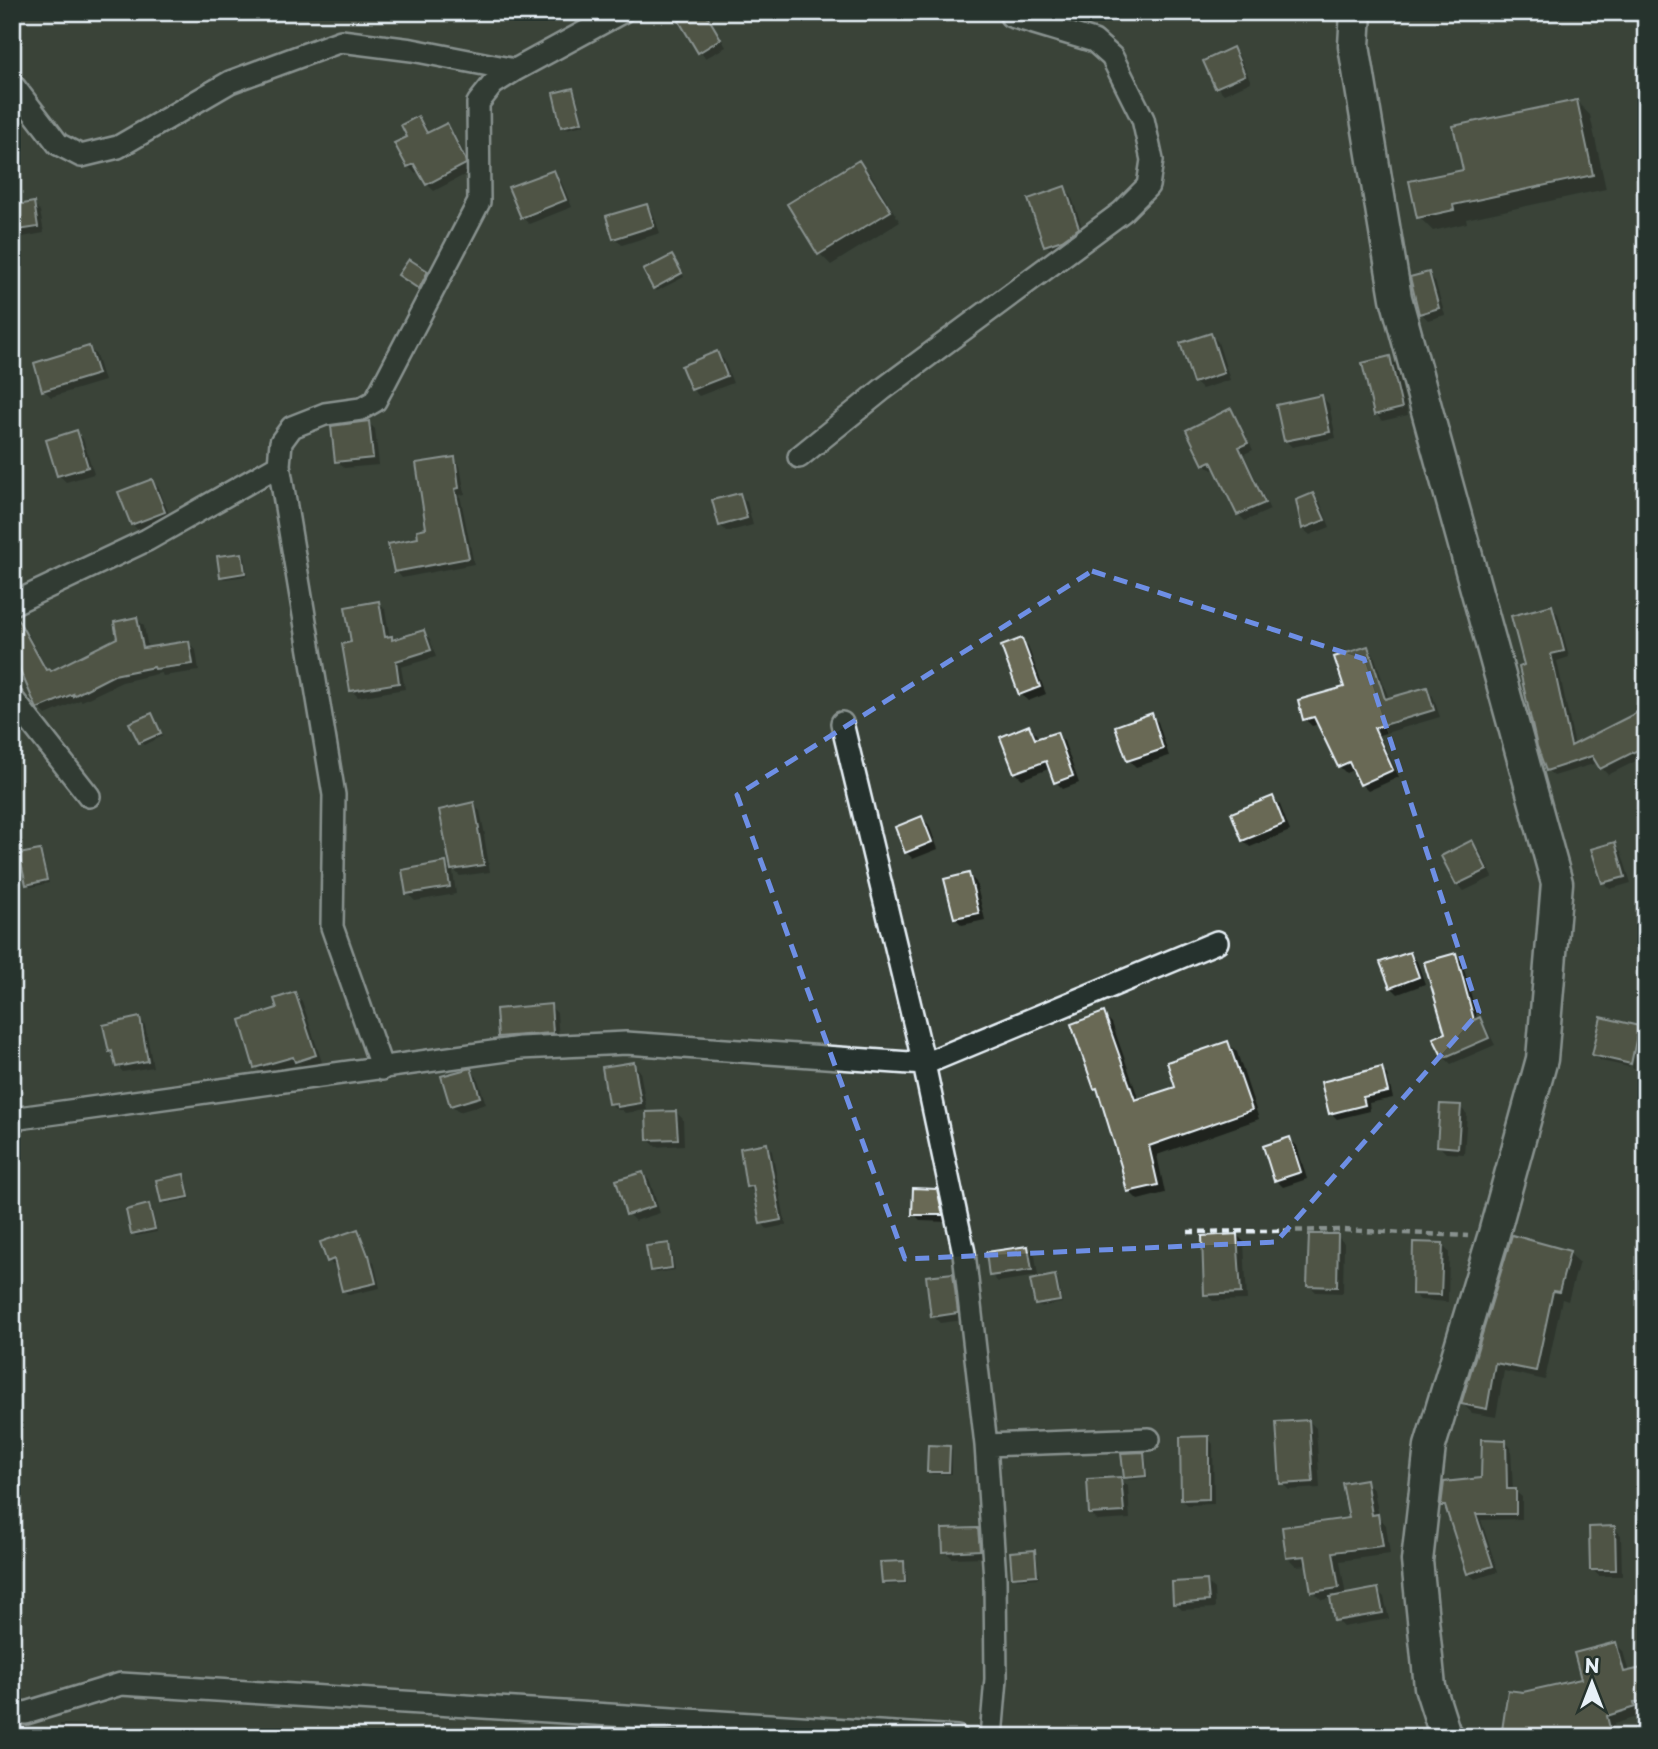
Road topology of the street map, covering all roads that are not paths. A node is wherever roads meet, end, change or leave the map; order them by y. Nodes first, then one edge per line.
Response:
1 (622, 12) edge
2 (1010, 12) edge
3 (1356, 12) edge
4 (515, 71) junction
5 (12, 84) edge
6 (799, 457) dead end
7 (279, 465) junction
8 (15, 598) edge
9 (12, 698) edge
10 (842, 723) dead end
11 (89, 796) dead end
12 (1217, 942) dead end
13 (924, 1064) junction
14 (382, 1069) junction
15 (12, 1119) edge
16 (1149, 1439) dead end
17 (986, 1445) junction
18 (12, 1712) edge
19 (1445, 1736) edge
20 (956, 1737) edge
21 (991, 1737) edge

1 - 4 street
2 - 6 street
3 - 19 main road
4 - 5 street
4 - 7 street
7 - 8 street
7 - 14 street
9 - 11 street
10 - 13 street
12 - 13 street
13 - 14 street
13 - 17 street
14 - 15 street
16 - 17 street
17 - 21 street
18 - 20 street

